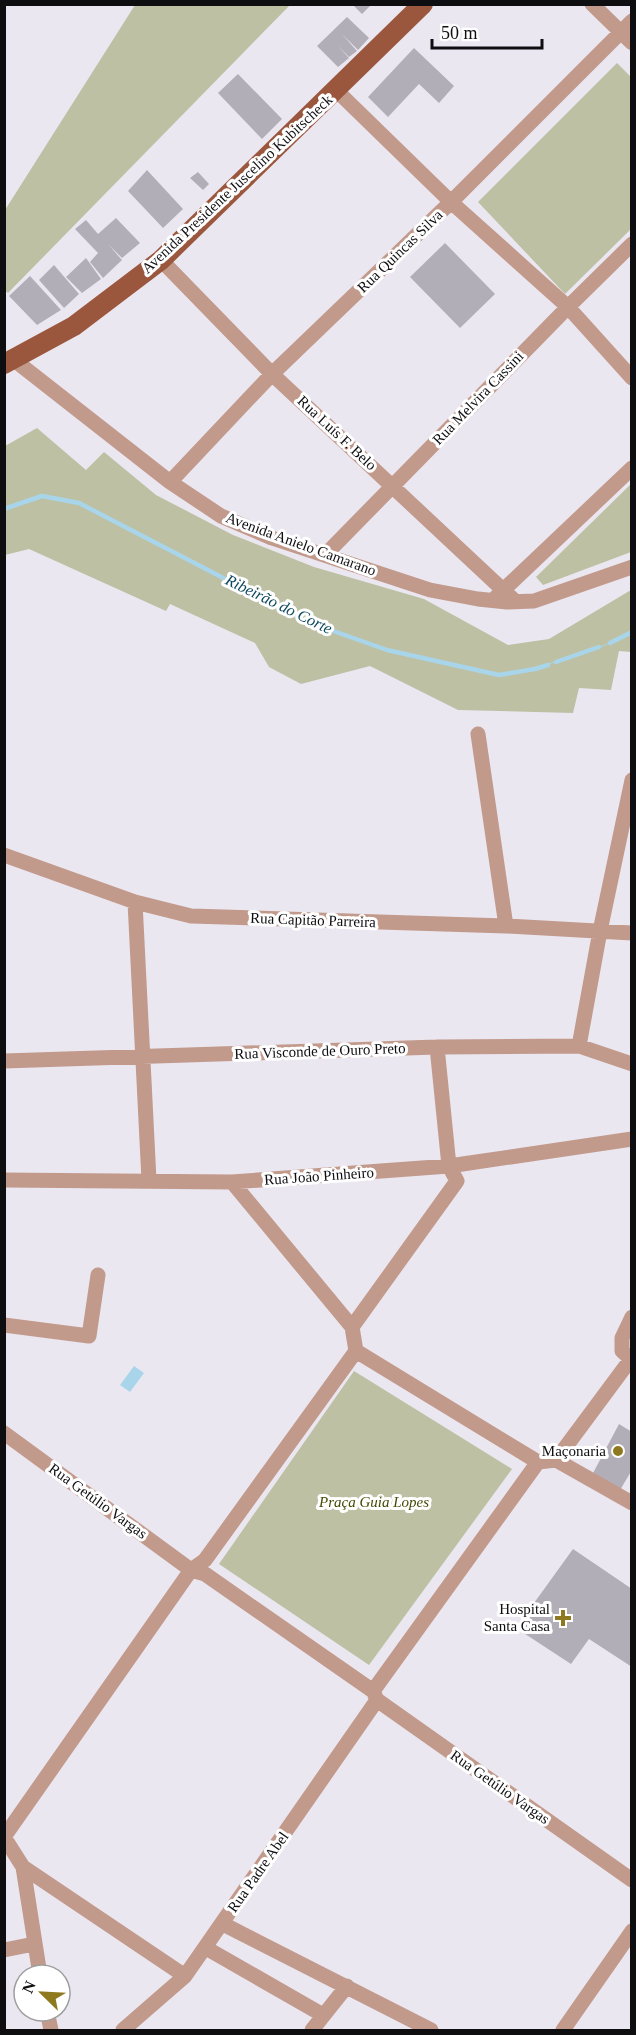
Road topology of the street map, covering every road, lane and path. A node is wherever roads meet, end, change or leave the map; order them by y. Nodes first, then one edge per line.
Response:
1 (423, 4) edge
2 (592, 4) edge
3 (632, 21) edge
4 (626, 37) edge
5 (336, 90) junction
6 (451, 202) junction
7 (632, 244) edge
8 (161, 260) junction
9 (567, 307) junction
10 (9, 361) edge
11 (272, 374) junction
12 (632, 378) edge
13 (632, 468) edge
14 (170, 482) junction
15 (394, 486) junction
16 (326, 554) junction
17 (632, 567) edge
18 (504, 590) junction
19 (491, 601) junction
20 (516, 602) junction
21 (478, 734) dead end
22 (632, 780) edge
23 (629, 801) edge
24 (4, 855) edge
25 (135, 902) junction
26 (506, 926) junction
27 (600, 931) junction
28 (632, 933) edge
29 (579, 1046) junction
30 (437, 1047) junction
31 (142, 1057) junction
32 (4, 1061) edge
33 (632, 1064) edge
34 (632, 1139) edge
35 (449, 1166) junction
36 (4, 1180) edge
37 (149, 1180) junction
38 (232, 1182) junction
39 (98, 1275) dead end
40 (632, 1317) edge
41 (4, 1325) edge
42 (352, 1327) junction
43 (356, 1350) junction
44 (631, 1360) edge
45 (4, 1433) edge
46 (556, 1460) junction
47 (538, 1462) junction
48 (632, 1503) edge
49 (200, 1568) junction
50 (375, 1695) junction
51 (5, 1837) edge
52 (23, 1867) junction
53 (632, 1880) edge
54 (223, 1924) junction
55 (632, 1931) edge
56 (34, 1944) junction
57 (206, 1948) junction
58 (4, 1950) edge
59 (38, 1963) edge
60 (185, 1976) junction
61 (346, 1986) junction
62 (323, 2015) junction
63 (123, 2031) edge
64 (312, 2031) edge
65 (431, 2031) edge
66 (563, 2031) edge

1 - 5 main road, Avenida Presidente Juscelino Kubitscheck
2 - 4 street
3 - 4 street, Rua Quincas Silva
4 - 6 street, Rua Quincas Silva
5 - 6 street
5 - 8 main road, Avenida Presidente Juscelino Kubitscheck
6 - 9 street
6 - 11 street, Rua Quincas Silva
7 - 9 street, Rua Melvira Cassini
8 - 10 main road, Avenida Presidente Juscelino Kubitscheck
8 - 11 street, Rua Luís F. Belo
9 - 12 street
9 - 15 street, Rua Melvira Cassini
10 - 14 street, Avenida Anielo Camarano
11 - 14 street, Rua Quincas Silva
11 - 15 street, Rua Luís F. Belo
13 - 18 street
14 - 16 street, Avenida Anielo Camarano
15 - 16 street, Rua Melvira Cassini
15 - 18 street, Rua Luís F. Belo
16 - 19 street, Avenida Anielo Camarano
17 - 20 street, Avenida Anielo Camarano
18 - 19 street
18 - 20 street, Rua Luís F. Belo
19 - 20 street, Avenida Anielo Camarano
21 - 26 street
22 - 23 street
23 - 27 street
24 - 25 street, Rua Capitão Parreira
25 - 26 street, Rua Capitão Parreira
25 - 31 street
26 - 27 street, Rua Capitão Parreira
27 - 28 street, Rua Capitão Parreira
27 - 29 street
29 - 30 street, Rua Visconde de Ouro Preto
29 - 33 street, Rua Visconde de Ouro Preto
30 - 31 street, Rua Visconde de Ouro Preto
30 - 35 street
31 - 32 street, Rua Visconde de Ouro Preto
31 - 37 street
34 - 35 street, Rua João Pinheiro
35 - 38 street, Rua João Pinheiro
35 - 42 street
36 - 37 street, Rua João Pinheiro
37 - 38 street, Rua João Pinheiro
38 - 42 street
39 - 41 street
40 - 44 street
42 - 43 street
43 - 47 street
43 - 49 street
44 - 46 street
45 - 49 street, Rua Getúlio Vargas
46 - 47 street
46 - 48 street
47 - 50 street
49 - 50 street
49 - 51 street
50 - 53 street, Rua Getúlio Vargas
50 - 54 street, Rua Padre Abel
51 - 52 street
52 - 56 street
52 - 60 street
54 - 57 street, Rua Padre Abel
54 - 61 street
55 - 66 street
56 - 58 street
56 - 59 street
57 - 60 street, Rua Padre Abel
57 - 62 street
60 - 63 street, Rua Padre Abel
61 - 62 street
61 - 65 street
62 - 64 street

